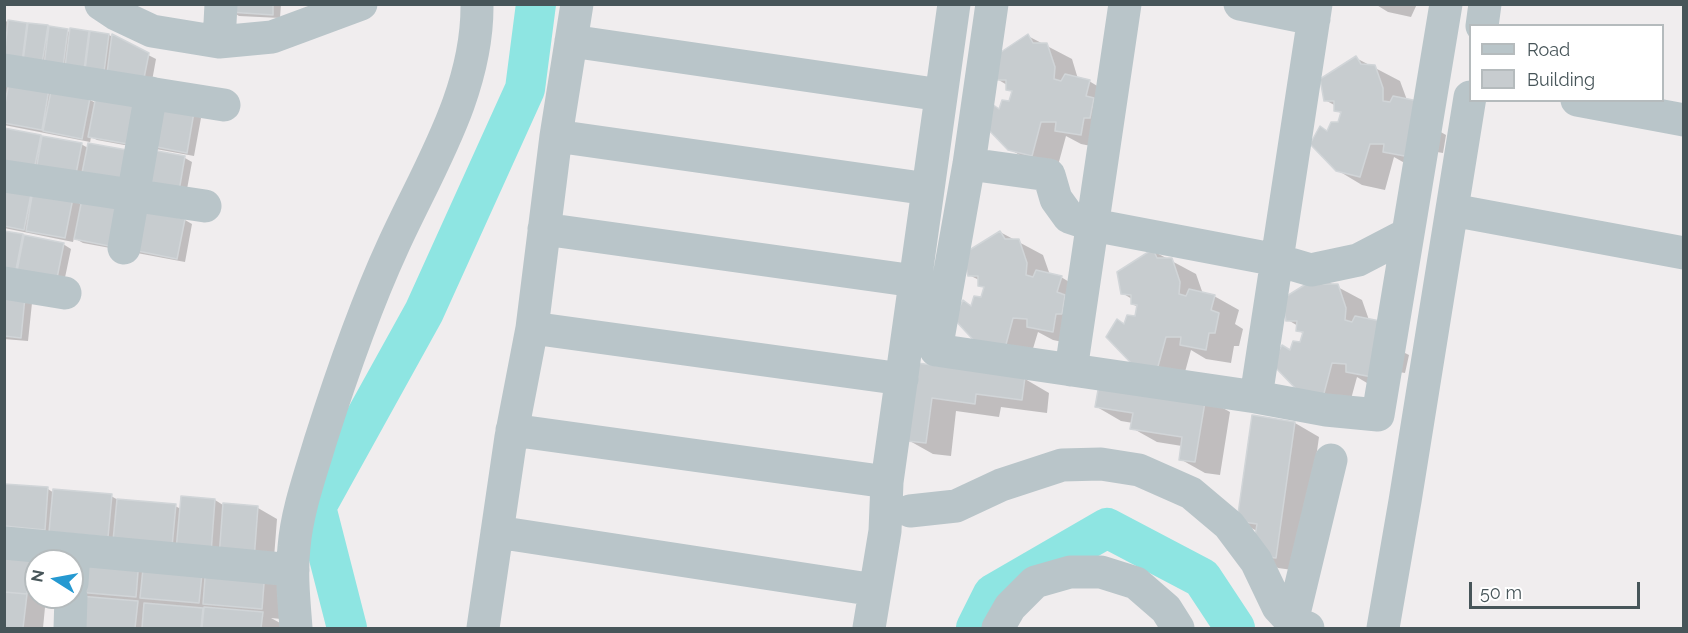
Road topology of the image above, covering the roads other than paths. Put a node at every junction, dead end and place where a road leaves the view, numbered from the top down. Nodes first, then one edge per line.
1 (101, 4) edge
2 (221, 4) edge
3 (477, 4) edge
4 (577, 4) edge
5 (954, 4) edge
6 (992, 4) edge
7 (1125, 4) edge
8 (1240, 4) edge
9 (1446, 4) edge
10 (1485, 4) edge
11 (350, 7) edge
12 (1315, 12) edge
13 (1482, 24) edge
14 (571, 41) junction
15 (219, 42) junction
16 (4, 70) edge
17 (151, 93) junction
18 (941, 95) junction
19 (1469, 102) edge
20 (1588, 102) edge
21 (225, 105) dead end
22 (1683, 120) edge
23 (556, 136) junction
24 (969, 164) junction
25 (4, 176) edge
26 (928, 189) junction
27 (133, 196) junction
28 (205, 206) dead end
29 (1452, 210) junction
30 (1093, 225) junction
31 (544, 230) junction
32 (1408, 234) junction
33 (124, 248) dead end
34 (1683, 253) edge
35 (1277, 260) junction
36 (915, 281) junction
37 (4, 283) edge
38 (65, 293) dead end
39 (532, 328) junction
40 (1071, 370) junction
41 (902, 379) junction
42 (1256, 397) junction
43 (512, 430) junction
44 (1331, 460) dead end
45 (887, 482) junction
46 (909, 512) dead end
47 (497, 532) junction
48 (4, 543) edge
49 (64, 549) edge
50 (84, 551) edge
51 (293, 570) junction
52 (875, 590) junction
53 (71, 609) edge
54 (1300, 625) edge
55 (70, 628) edge
56 (296, 628) edge
57 (483, 628) edge
58 (869, 628) edge
59 (998, 628) edge
60 (1178, 628) edge
61 (1383, 628) edge

1 - 15 street
2 - 15 street
3 - 51 street
4 - 14 street
5 - 18 street
6 - 24 street
7 - 30 street
8 - 12 street
9 - 32 street
10 - 13 street
11 - 15 street
12 - 35 street
14 - 18 street
14 - 23 street
16 - 17 street
17 - 21 street
17 - 27 street
18 - 26 street
19 - 29 street
20 - 22 street
23 - 26 street
23 - 31 street
24 - 30 street
24 - 40 street
25 - 27 street
26 - 36 street
27 - 28 street
27 - 33 street
29 - 34 street
29 - 61 street
30 - 35 street
30 - 40 street
31 - 36 street
31 - 39 street
32 - 35 street
32 - 42 street
35 - 42 street
36 - 41 street
37 - 38 street
39 - 41 street
39 - 43 street
40 - 42 street
41 - 45 street
43 - 45 street
43 - 47 street
44 - 54 street
45 - 52 street
46 - 54 street
47 - 52 street
47 - 57 street
48 - 49 street
50 - 51 street
51 - 56 street
52 - 58 street
53 - 55 street
59 - 60 street

